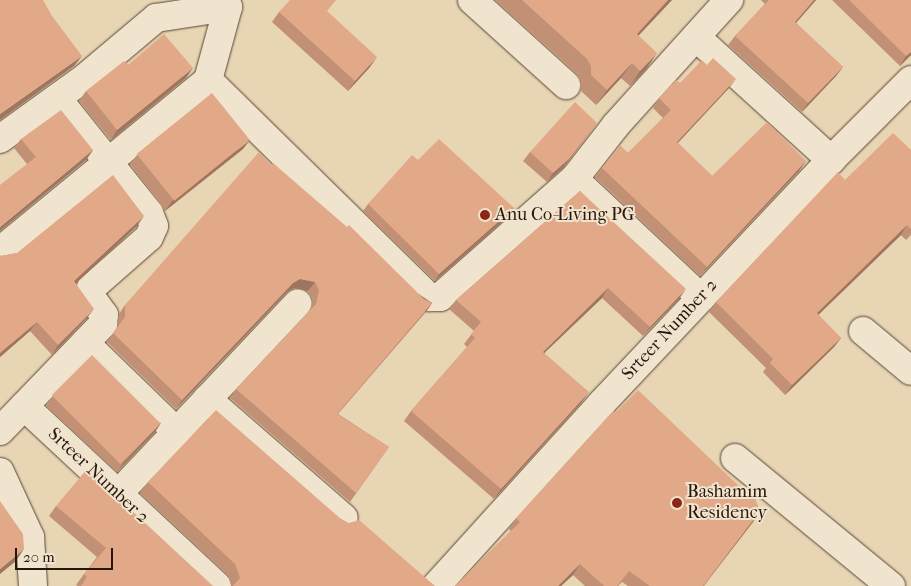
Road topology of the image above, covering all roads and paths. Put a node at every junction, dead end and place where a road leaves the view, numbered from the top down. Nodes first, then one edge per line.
1 (472, 0) edge
2 (729, 0) edge
3 (231, 3) edge
4 (696, 36) junction
5 (208, 80) junction
6 (911, 80) edge
7 (566, 85) dead end
8 (57, 98) junction
9 (0, 139) edge
10 (831, 160) junction
11 (107, 164) junction
12 (574, 179) junction
13 (0, 251) edge
14 (701, 298) junction
15 (298, 303) dead end
16 (863, 331) dead end
17 (85, 343) junction
18 (911, 370) edge
19 (207, 400) junction
20 (24, 406) junction
21 (0, 432) edge
22 (177, 432) junction
23 (735, 458) dead end
24 (0, 472) edge
25 (118, 494) junction
26 (344, 518) edge
27 (33, 586) edge
28 (217, 586) edge
29 (436, 586) edge
30 (891, 586) edge

1 - 7 street
2 - 4 street
3 - 5 street
3 - 8 street
4 - 10 street
4 - 12 street
5 - 11 street
5 - 12 street
6 - 10 street, Srteer Number 2
8 - 9 street
8 - 11 street
10 - 14 street, Srteer Number 2
11 - 13 street
11 - 17 street
12 - 14 street
14 - 29 street, Srteer Number 2
15 - 19 street
16 - 18 street
17 - 20 street
17 - 22 street
19 - 22 street
19 - 26 street
20 - 21 street
20 - 25 street, Srteer Number 2
22 - 25 street
23 - 30 street
24 - 27 street
25 - 28 street, Srteer Number 2

